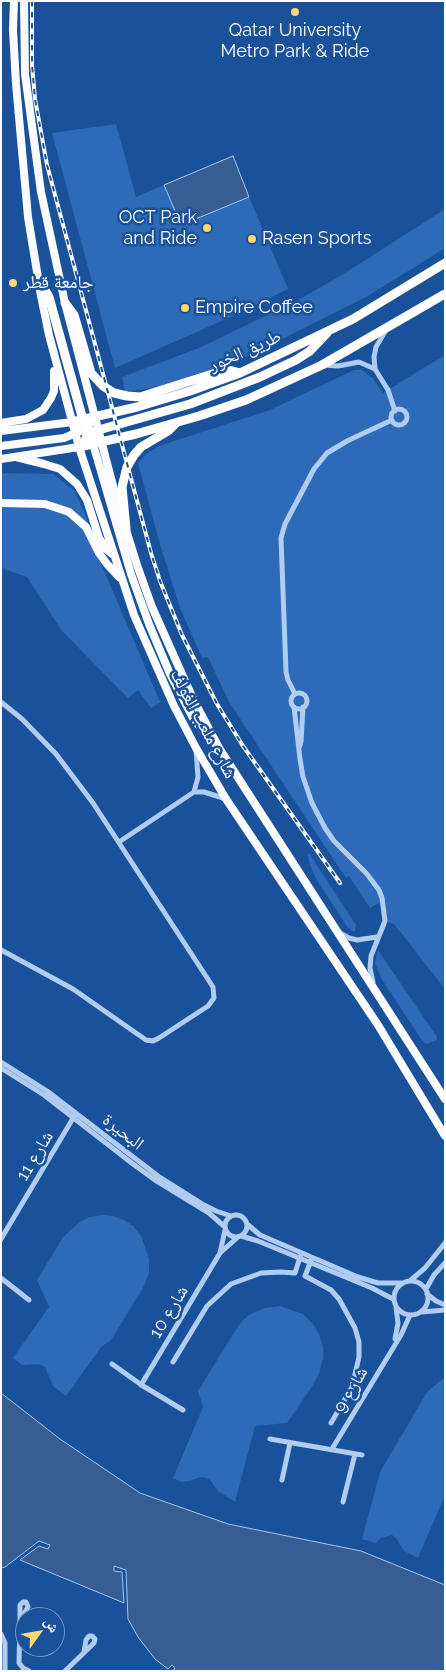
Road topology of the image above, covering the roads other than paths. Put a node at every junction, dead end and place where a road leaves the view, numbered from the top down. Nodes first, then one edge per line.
1 (14, 1) edge
2 (24, 1) edge
3 (445, 263) edge
4 (38, 278) junction
5 (445, 294) edge
6 (65, 303) junction
7 (387, 329) junction
8 (328, 330) junction
9 (49, 335) junction
10 (323, 365) junction
11 (374, 369) junction
12 (240, 373) junction
13 (395, 411) junction
14 (96, 417) junction
15 (392, 420) junction
16 (72, 422) junction
17 (176, 422) junction
18 (1, 423) edge
19 (87, 430) junction
20 (1, 431) edge
21 (102, 442) junction
22 (93, 444) junction
23 (1, 446) edge
24 (79, 447) junction
25 (16, 457) junction
26 (1, 459) edge
27 (1, 503) edge
28 (126, 529) junction
29 (113, 555) junction
30 (122, 579) junction
31 (295, 694) junction
32 (1, 702) edge
33 (294, 707) junction
34 (303, 707) junction
35 (196, 748) junction
36 (220, 748) junction
37 (299, 748) junction
38 (194, 792) junction
39 (226, 799) junction
40 (119, 842) junction
41 (337, 931) junction
42 (377, 937) junction
43 (1, 950) edge
44 (376, 992) junction
45 (1, 1062) edge
46 (1, 1068) edge
47 (30, 1083) junction
48 (445, 1099) edge
49 (75, 1115) junction
50 (445, 1136) edge
51 (232, 1216) junction
52 (247, 1224) junction
53 (225, 1228) junction
54 (239, 1237) junction
55 (1, 1239) edge
56 (445, 1243) edge
57 (220, 1253) junction
58 (300, 1256) junction
59 (311, 1261) junction
60 (445, 1263) edge
61 (425, 1268) junction
62 (294, 1273) junction
63 (434, 1275) junction
64 (305, 1276) junction
65 (1, 1278) edge
66 (411, 1280) junction
67 (401, 1284) junction
68 (427, 1292) junction
69 (393, 1299) junction
70 (28, 1300) dead end
71 (445, 1304) edge
72 (396, 1308) junction
73 (445, 1310) edge
74 (421, 1312) junction
75 (410, 1315) junction
76 (394, 1344) junction
77 (173, 1362) dead end
78 (112, 1364) dead end
79 (142, 1385) junction
80 (183, 1410) dead end
81 (331, 1423) dead end
82 (270, 1439) dead end
83 (290, 1442) junction
84 (332, 1450) junction
85 (355, 1454) junction
86 (362, 1455) dead end
87 (282, 1480) dead end
88 (343, 1502) dead end
89 (1, 1634) edge
90 (84, 1652) dead end
91 (19, 1657) edge
92 (5, 1671) edge
93 (29, 1671) edge
94 (65, 1671) edge

1 - 4 main road
2 - 6 main road
3 - 8 highway, طريق الخور
4 - 9 main road
4 - 19 highway
5 - 7 highway
6 - 12 highway
6 - 14 main road
7 - 10 highway
7 - 11 street
8 - 12 highway, طريق الخور
8 - 19 highway
9 - 16 main road
9 - 18 main road
10 - 11 street
10 - 17 highway
11 - 13 street
12 - 14 highway, طريق الخور
13 - 15 street
13 - 15 street
14 - 19 highway, طريق الخور
14 - 19 main road
15 - 31 street
16 - 19 highway, طريق الخور
16 - 20 main road
17 - 21 highway
17 - 28 highway
19 - 21 highway
19 - 22 main road
19 - 23 main road
19 - 24 highway
21 - 22 highway
21 - 28 main road, شارع ملعب الغولف
22 - 24 highway
22 - 36 main road
24 - 25 main road
24 - 29 main road, شارع ملعب الغولف
25 - 26 main road
25 - 29 main road
27 - 30 main road
28 - 36 main road, شارع ملعب الغولف
29 - 30 main road, شارع ملعب الغولف
30 - 35 main road, شارع ملعب الغولف
31 - 33 street
31 - 34 street
32 - 40 street
33 - 34 street
33 - 37 street
34 - 37 street
35 - 38 street
35 - 39 main road, شارع ملعب الغولف
36 - 41 main road, شارع ملعب الغولف
37 - 42 street
38 - 39 street
38 - 40 street
39 - 50 main road, شارع ملعب الغولف
40 - 43 street
41 - 42 street
41 - 44 main road, شارع ملعب الغولف
42 - 44 street
44 - 48 main road, شارع ملعب الغولف
45 - 47 street, البحيرة
46 - 47 street, البحيرة
47 - 49 street, البحيرة
49 - 51 street, البحيرة
49 - 53 street, البحيرة
49 - 55 street, شارع 11
51 - 52 street
51 - 53 street
52 - 54 street
52 - 58 street
53 - 54 street
53 - 57 street, شارع 10
54 - 57 street, شارع 10
54 - 58 street
56 - 61 street
57 - 79 street, شارع 10
58 - 59 street
58 - 62 street
59 - 64 street
59 - 67 street
59 - 69 street
60 - 63 street
61 - 63 street
61 - 66 street
62 - 64 street
62 - 77 street
63 - 68 street
64 - 81 street
65 - 70 street
66 - 67 street
66 - 68 street
67 - 69 street
68 - 71 street
68 - 74 street
69 - 72 street
72 - 75 street
72 - 76 street, شارع 9
73 - 74 street
74 - 75 street
75 - 76 street, شارع 9
76 - 84 street, شارع 9
78 - 79 street
79 - 80 street
82 - 83 street
83 - 84 street
83 - 87 street
84 - 85 street
85 - 86 street
85 - 88 street
89 - 92 street
90 - 94 street
91 - 93 street

